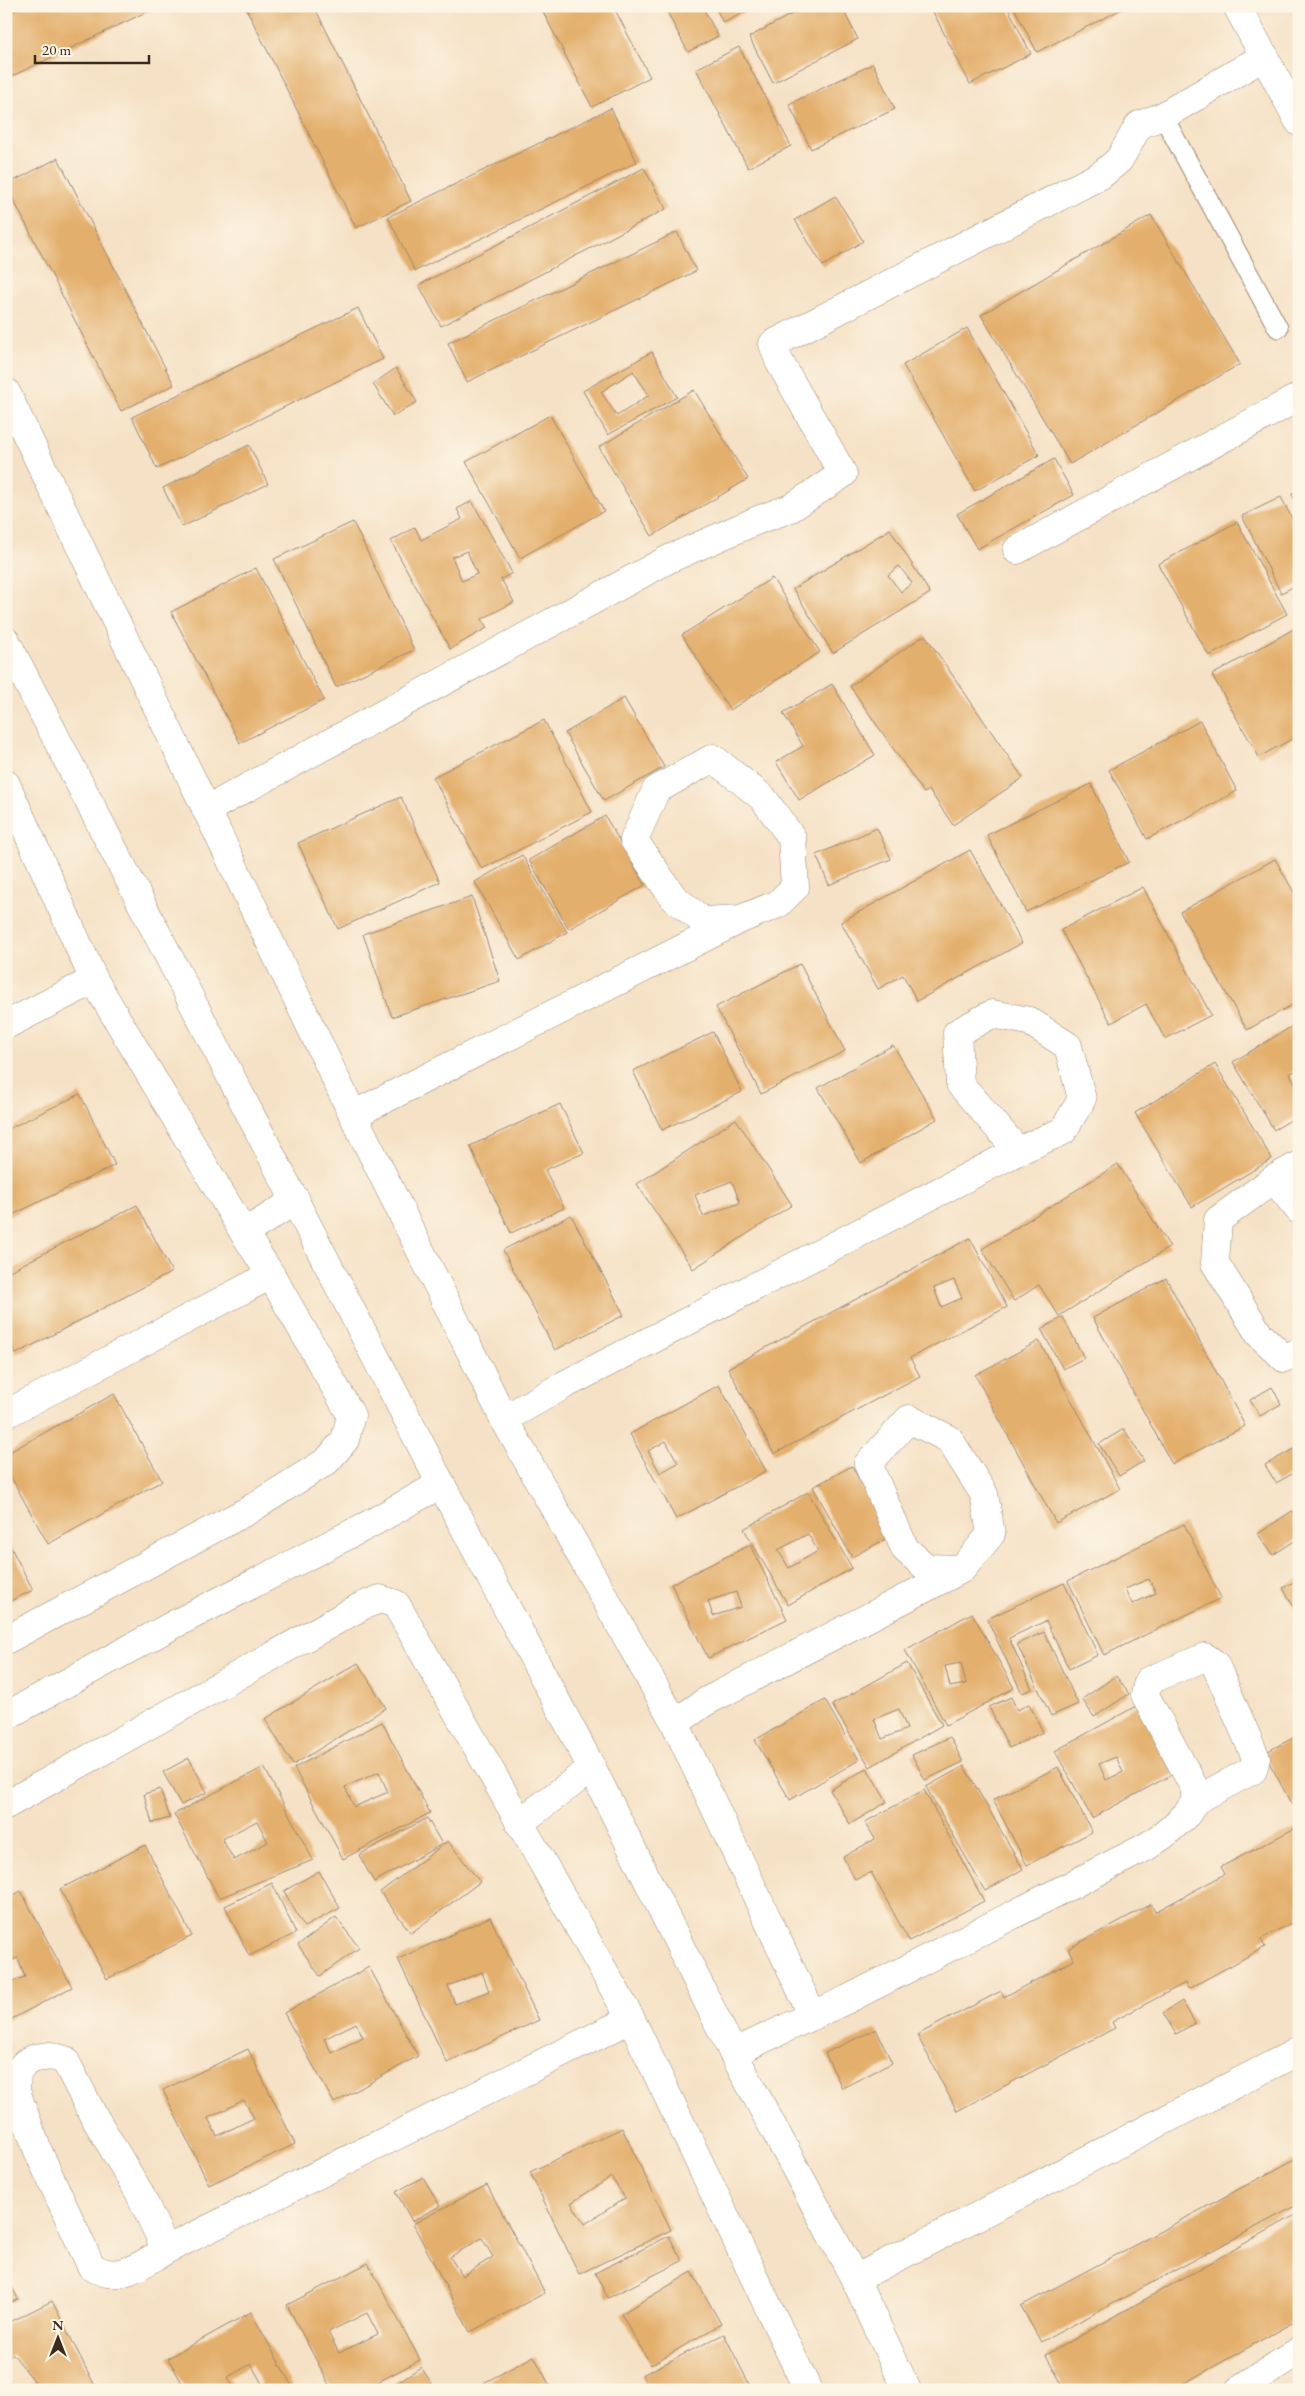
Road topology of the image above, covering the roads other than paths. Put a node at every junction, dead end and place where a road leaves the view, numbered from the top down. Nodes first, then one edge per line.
1 (1237, 6) edge
2 (1265, 56) junction
3 (1163, 116) junction
4 (1299, 122) edge
5 (1278, 328) dead end
6 (6, 392) edge
7 (1299, 397) edge
8 (1017, 550) dead end
9 (6, 641) edge
10 (6, 784) edge
11 (206, 810) junction
12 (741, 919) junction
13 (94, 980) junction
14 (6, 1025) edge
15 (353, 1115) junction
16 (1018, 1151) junction
17 (1299, 1165) edge
18 (1274, 1179) junction
19 (296, 1200) junction
20 (1299, 1210) edge
21 (244, 1233) junction
22 (271, 1275) junction
23 (1299, 1352) edge
24 (6, 1414) edge
25 (504, 1419) junction
26 (441, 1484) junction
27 (962, 1570) junction
28 (6, 1640) edge
29 (6, 1716) edge
30 (675, 1723) junction
31 (592, 1768) junction
32 (1196, 1800) junction
33 (6, 1805) edge
34 (518, 1823) junction
35 (813, 2016) junction
36 (631, 2019) junction
37 (1299, 2050) edge
38 (733, 2053) junction
39 (166, 2250) junction
40 (855, 2279) junction
41 (1299, 2351) edge
42 (808, 2390) edge
43 (907, 2390) edge
44 (1240, 2390) edge

1 - 2 street
2 - 3 street
2 - 4 street
3 - 5 lane
3 - 11 street
6 - 11 street
7 - 8 street
9 - 19 street
10 - 13 street
11 - 15 street
12 - 12 street
12 - 15 street
13 - 14 street
13 - 21 street
15 - 25 street
16 - 16 street
16 - 25 street
17 - 18 street
18 - 20 street
18 - 23 street
19 - 21 street
19 - 26 street
21 - 22 street
22 - 24 street
22 - 28 street
25 - 30 street
26 - 29 street
26 - 31 street
27 - 27 street
27 - 30 street
30 - 35 street
31 - 34 street
31 - 38 street
32 - 32 street
32 - 35 street
33 - 34 street
34 - 36 street
35 - 38 street
36 - 39 street
36 - 42 street
37 - 40 street
38 - 40 street
39 - 39 street
40 - 43 street
41 - 44 street

